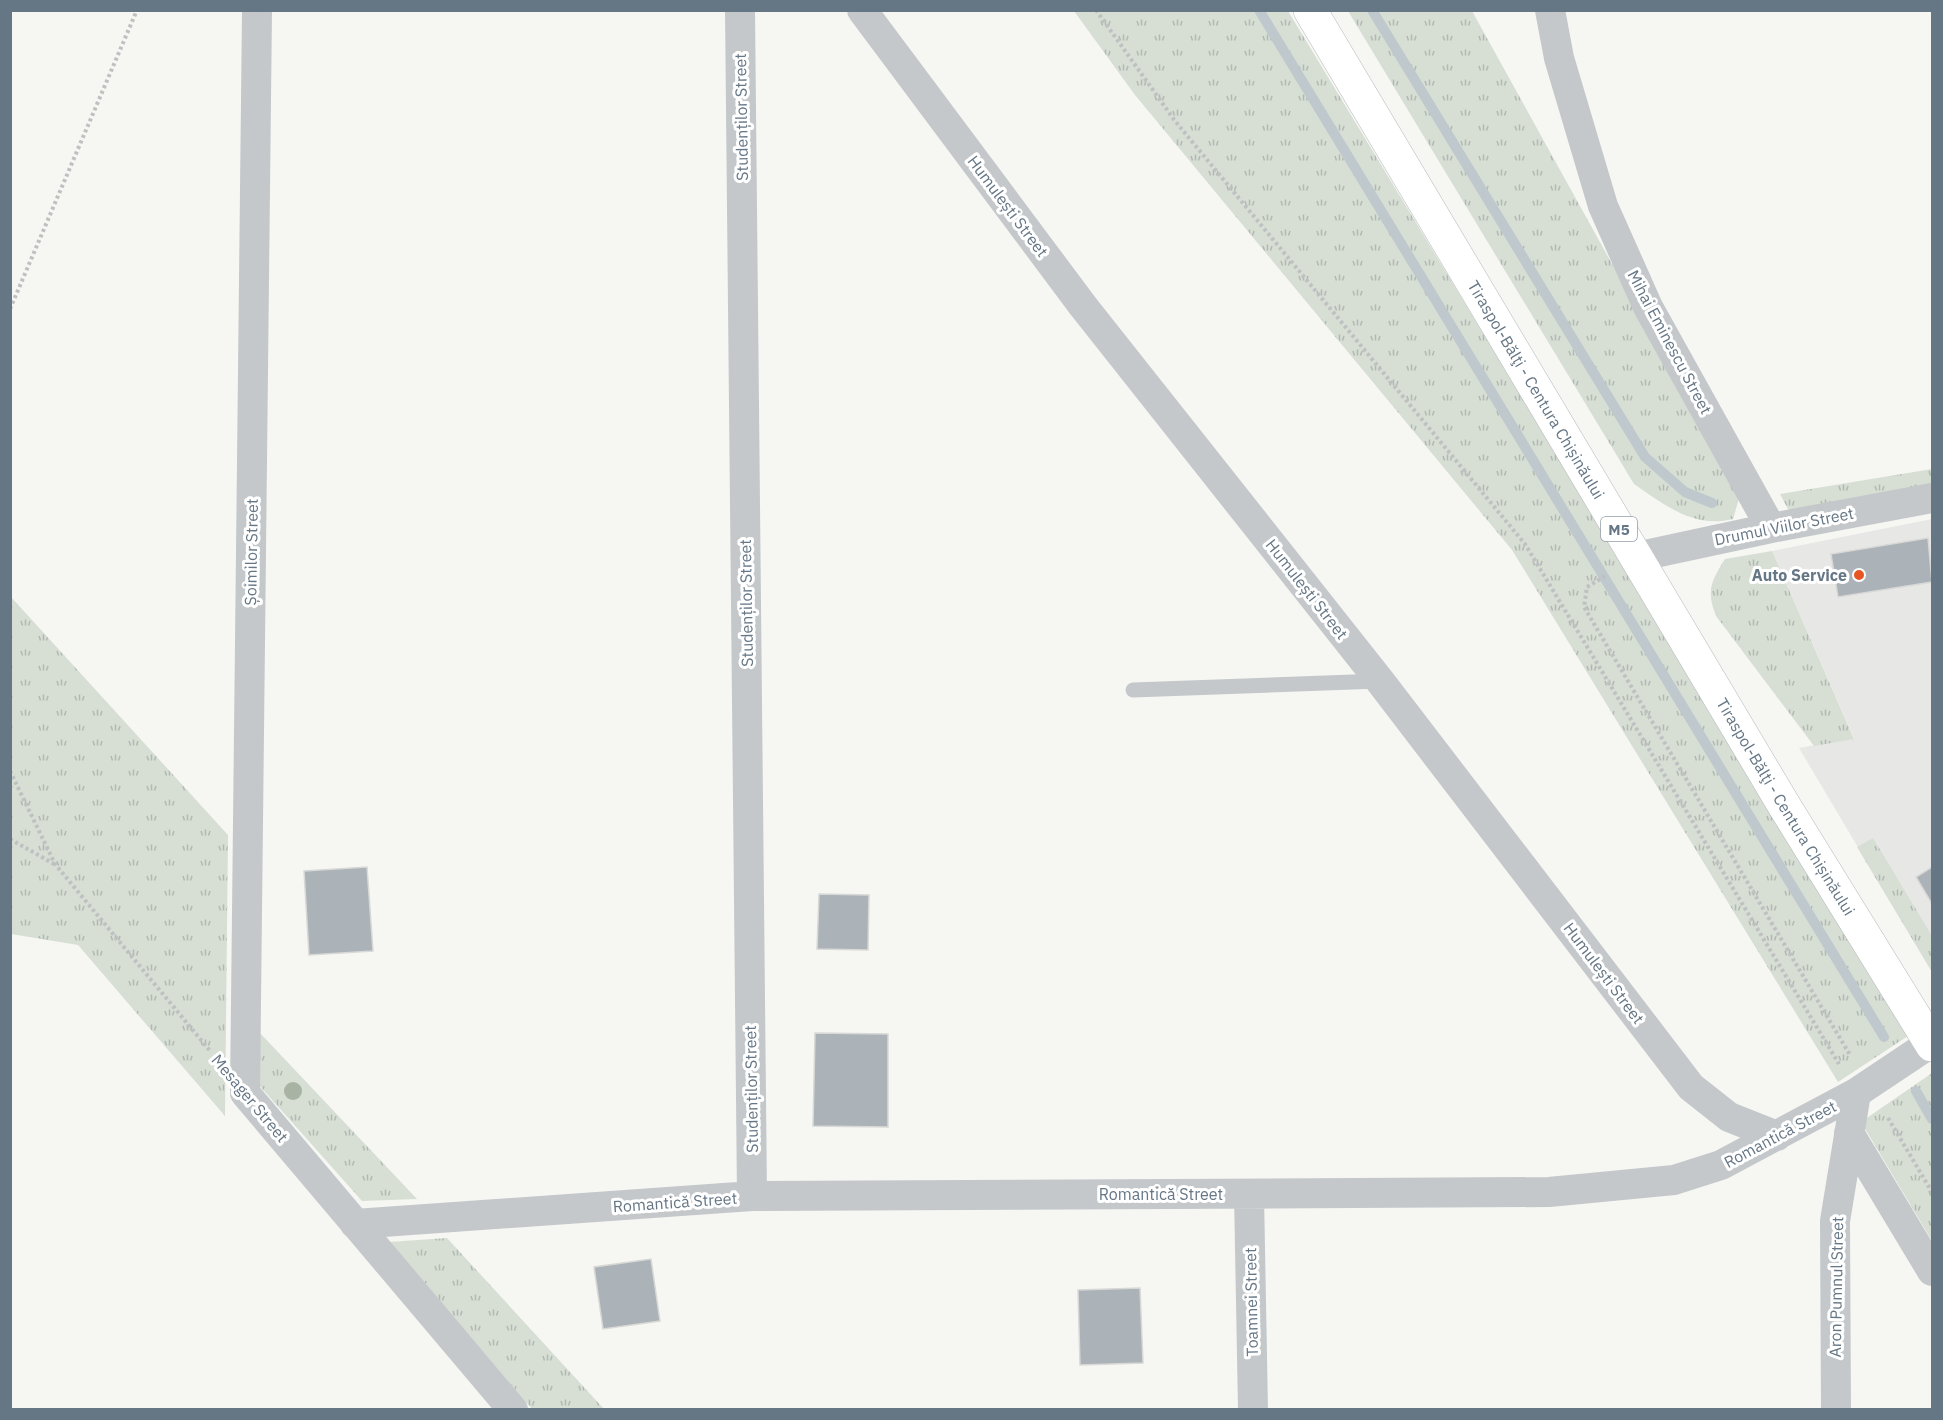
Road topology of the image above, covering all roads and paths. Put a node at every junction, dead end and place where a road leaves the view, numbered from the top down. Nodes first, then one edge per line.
1 (137, 10) edge
2 (257, 10) edge
3 (740, 10) edge
4 (862, 10) edge
5 (1096, 10) edge
6 (1310, 10) edge
7 (1550, 10) edge
8 (10, 309) edge
9 (1932, 498) edge
10 (1771, 528) junction
11 (1636, 557) junction
12 (1590, 585) dead end
13 (1380, 681) junction
14 (1133, 690) dead end
15 (10, 771) edge
16 (10, 839) edge
17 (55, 864) junction
18 (1932, 1044) edge
19 (1862, 1089) junction
20 (245, 1093) junction
21 (1849, 1133) junction
22 (1777, 1136) junction
23 (1932, 1192) edge
24 (1249, 1194) junction
25 (753, 1196) junction
26 (355, 1224) junction
27 (1932, 1271) edge
28 (513, 1410) edge
29 (1253, 1410) edge
30 (1836, 1410) edge

1 - 8 path
2 - 20 street, Șoimilor Street
3 - 25 street, Studenților Street
4 - 13 street, Humulești Street
5 - 19 path
6 - 11 highway, Tiraspol-Bălţi - Centura Chișinăului / M5
7 - 10 street, Mihai Eminescu Street
9 - 10 street, Drumul Viilor Street
10 - 11 street, Drumul Viilor Street
11 - 18 highway, Tiraspol-Bălţi - Centura Chișinăului / M5
12 - 19 path
13 - 14 lane
13 - 22 street, Humulești Street
15 - 17 path, Mesager Street
16 - 17 path
17 - 20 path, Mesager Street
18 - 19 street, Romantică Street
19 - 21 street, Aron Pumnul Street
19 - 22 street, Romantică Street
19 - 23 path
20 - 26 street, Mesager Street
21 - 27 street
21 - 30 street, Aron Pumnul Street
22 - 24 street, Romantică Street
24 - 25 street, Romantică Street
24 - 29 street, Toamnei Street
25 - 26 street, Romantică Street
26 - 28 street, Mesager Street

